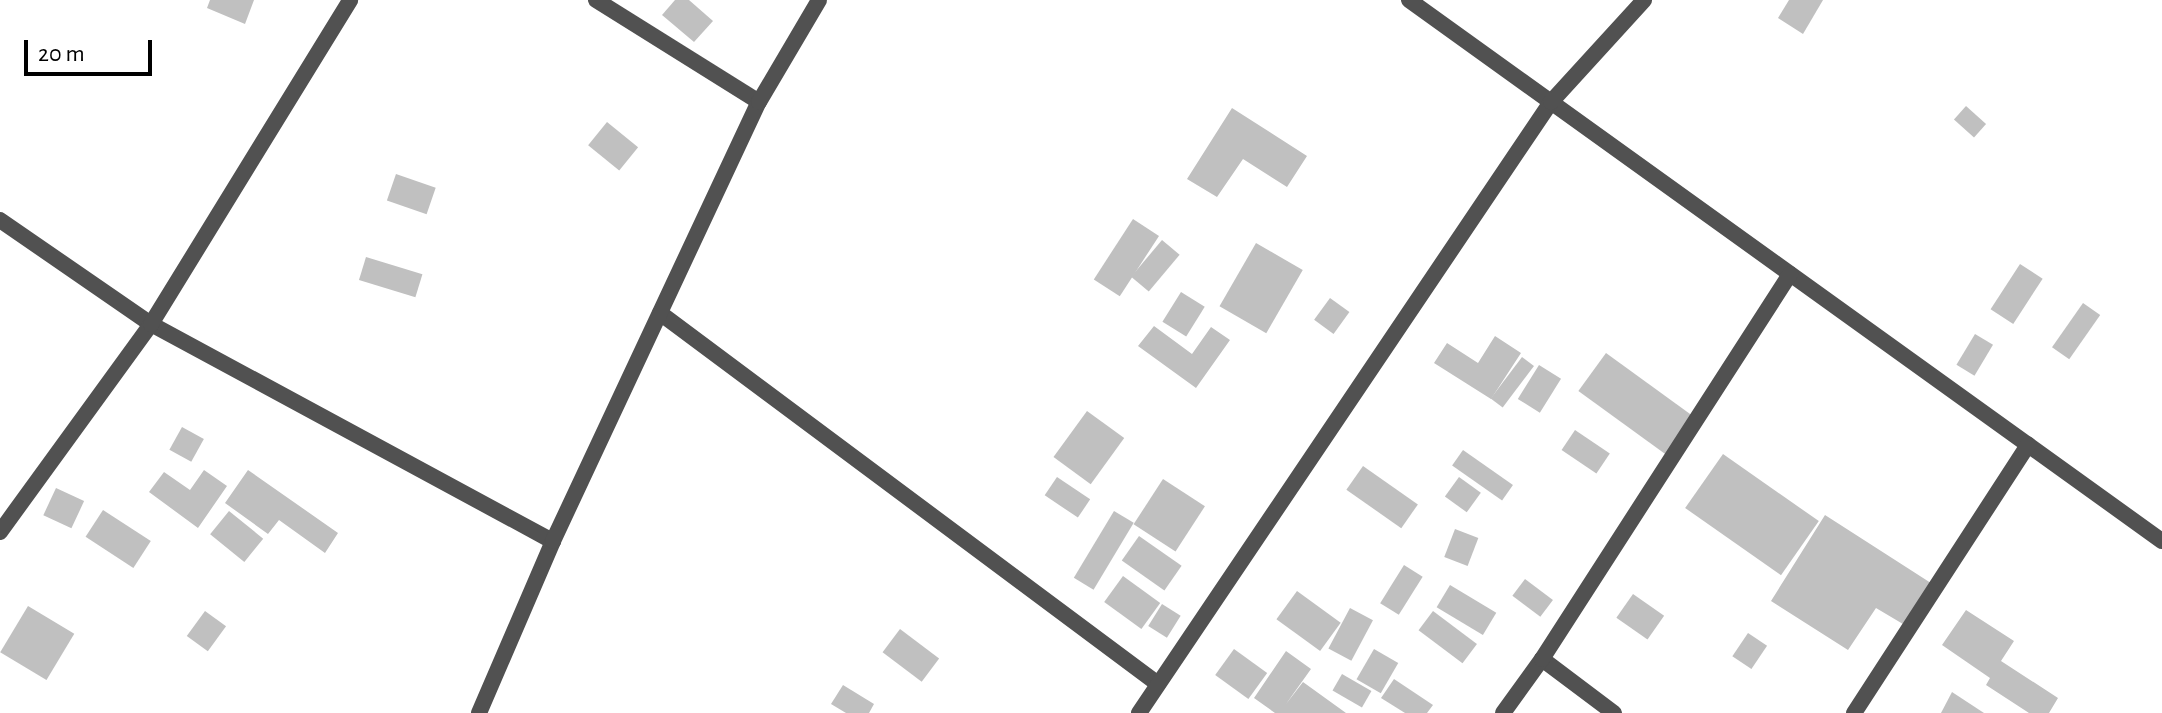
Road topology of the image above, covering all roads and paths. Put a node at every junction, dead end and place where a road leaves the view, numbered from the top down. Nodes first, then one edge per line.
1 (350, 0) edge
2 (596, 0) edge
3 (819, 0) edge
4 (1409, 0) edge
5 (1644, 0) edge
6 (759, 102) junction
7 (1551, 102) junction
8 (0, 220) edge
9 (1790, 274) junction
10 (660, 313) junction
11 (151, 324) junction
12 (2028, 445) junction
13 (0, 532) edge
14 (553, 541) junction
15 (2162, 541) edge
16 (1542, 659) junction
17 (1158, 684) junction
18 (479, 713) edge
19 (1139, 713) edge
20 (1503, 713) edge
21 (1614, 713) edge
22 (1854, 713) edge

1 - 11 street
2 - 6 street
3 - 6 street
4 - 7 street
5 - 7 street
6 - 10 street
7 - 9 street
7 - 17 street
8 - 11 street
9 - 12 street
9 - 16 street
10 - 14 street
10 - 17 street
11 - 13 street
11 - 14 street
12 - 15 street
12 - 22 street
14 - 18 street
16 - 20 street
16 - 21 street
17 - 19 street

